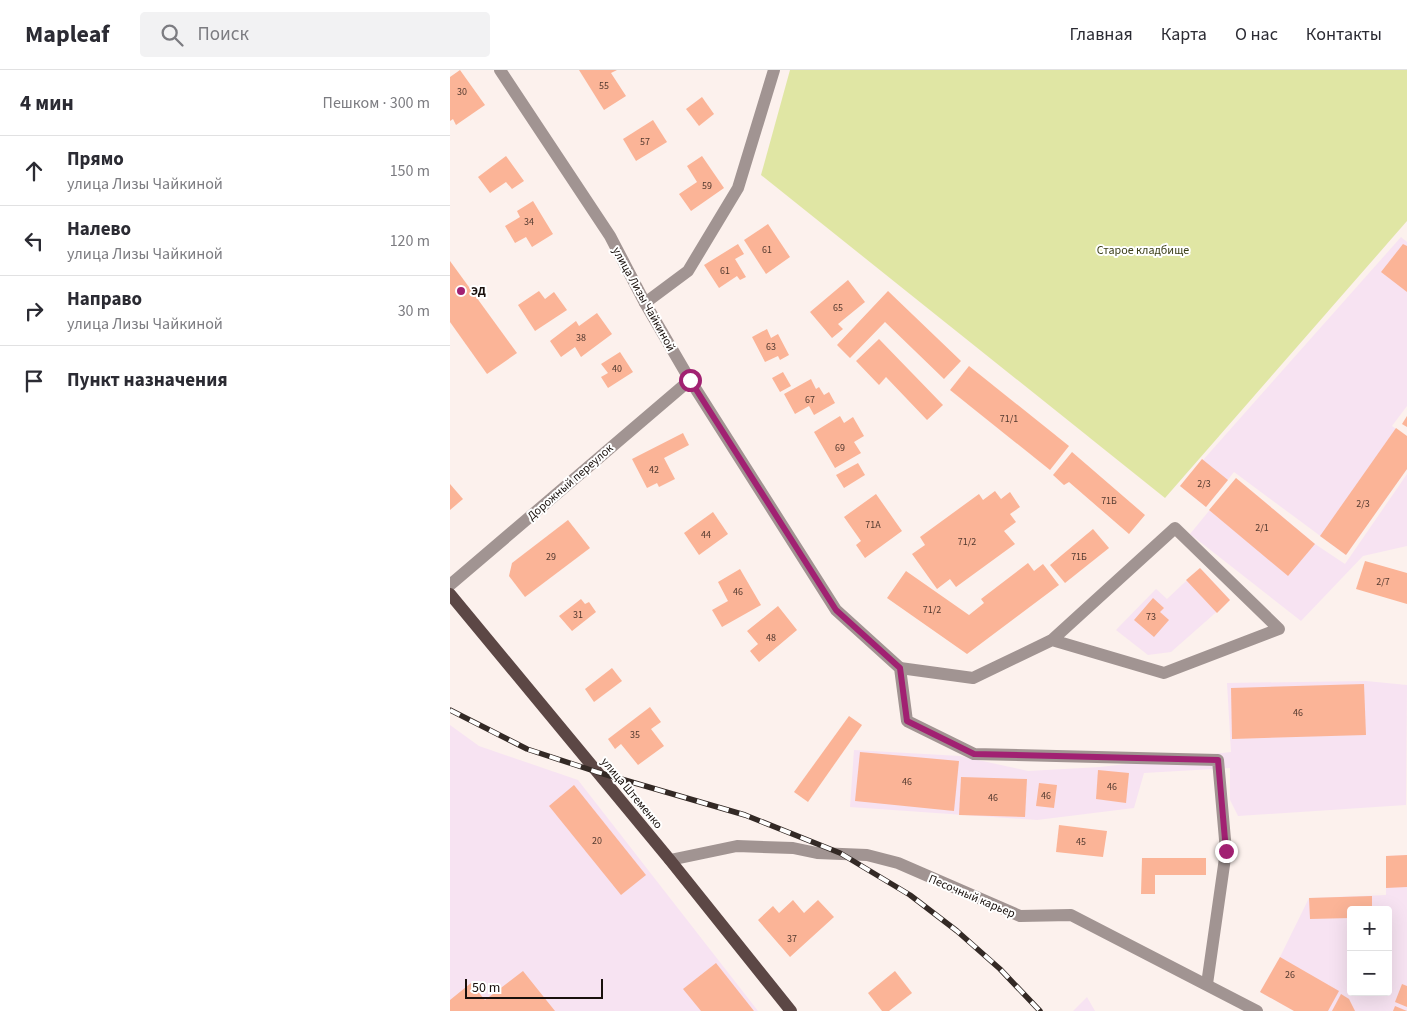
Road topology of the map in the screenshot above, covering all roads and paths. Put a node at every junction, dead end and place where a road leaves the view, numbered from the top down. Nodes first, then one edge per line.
1 (500, 70) edge
2 (774, 70) edge
3 (645, 304) junction
4 (690, 380) junction
5 (450, 585) edge
6 (450, 594) edge
7 (1052, 640) junction
8 (900, 668) junction
9 (670, 860) junction
10 (1207, 984) junction
11 (791, 1011) edge
12 (1257, 1011) edge

1 - 3 street, улица Лизы Чайкиной
2 - 3 street
3 - 4 street, улица Лизы Чайкиной
4 - 5 street, Дорожный переулок
4 - 8 street, улица Лизы Чайкиной
6 - 9 main road, улица Штеменко
7 - 7 street
7 - 8 street
8 - 10 street
9 - 10 street, Песочный карьер
9 - 11 main road, улица Штеменко
10 - 12 street, Песочный карьер

